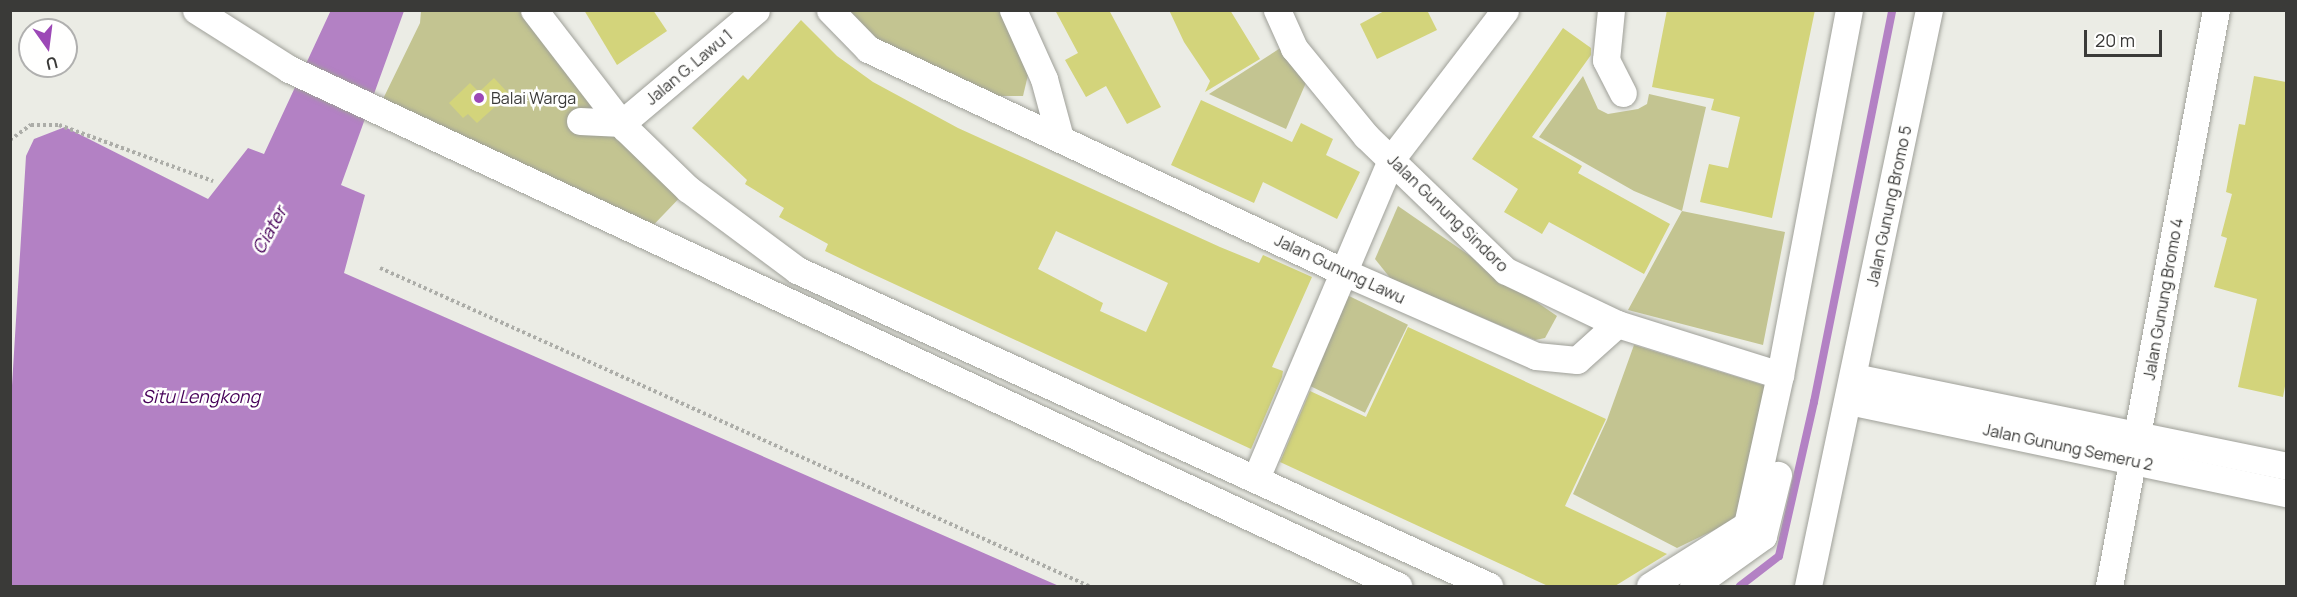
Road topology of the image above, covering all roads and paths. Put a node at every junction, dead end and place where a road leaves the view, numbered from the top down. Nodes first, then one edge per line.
1 (196, 10) edge
2 (534, 10) edge
3 (756, 10) edge
4 (830, 10) edge
5 (1013, 10) edge
6 (1277, 10) edge
7 (1505, 10) edge
8 (1611, 10) edge
9 (1850, 10) edge
10 (1866, 10) edge
11 (1929, 10) edge
12 (2216, 10) edge
13 (1623, 93) dead end
14 (580, 120) dead end
15 (622, 123) junction
16 (1060, 138) junction
17 (10, 140) edge
18 (1392, 158) junction
19 (213, 181) dead end
20 (380, 268) dead end
21 (1346, 273) junction
22 (1617, 324) junction
23 (1780, 375) junction
24 (1851, 389) junction
25 (2136, 448) junction
26 (2286, 466) edge
27 (1256, 478) junction
28 (2286, 493) edge
29 (1089, 586) edge
30 (1398, 586) edge
31 (1489, 586) edge
32 (1650, 586) edge
33 (1693, 586) edge
34 (1808, 586) edge
35 (2109, 586) edge

1 - 30 street
2 - 15 street
3 - 15 street, Jalan G. Lawu 1
4 - 16 street, Jalan Gunung Lawu
5 - 16 street
6 - 18 street, Jalan Gunung Sindoro
7 - 18 street
8 - 13 street
9 - 23 street
10 - 33 street
11 - 24 street, Jalan Gunung Bromo 5
12 - 25 street, Jalan Gunung Bromo 4
14 - 15 street
15 - 27 street
16 - 21 street, Jalan Gunung Lawu
17 - 19 path
18 - 21 street
18 - 22 street, Jalan Gunung Sindoro
20 - 29 path
21 - 22 street, Jalan Gunung Lawu
21 - 27 street
22 - 23 street, Jalan Gunung Sindoro
23 - 32 street
24 - 25 street, Jalan Gunung Semeru 2
24 - 34 street, Jalan Gunung Bromo 5
25 - 26 street, Jalan Gunung Semeru 2
25 - 28 street, Jalan Gunung Semeru 2
25 - 35 street, Jalan Gunung Bromo 4
27 - 31 street

